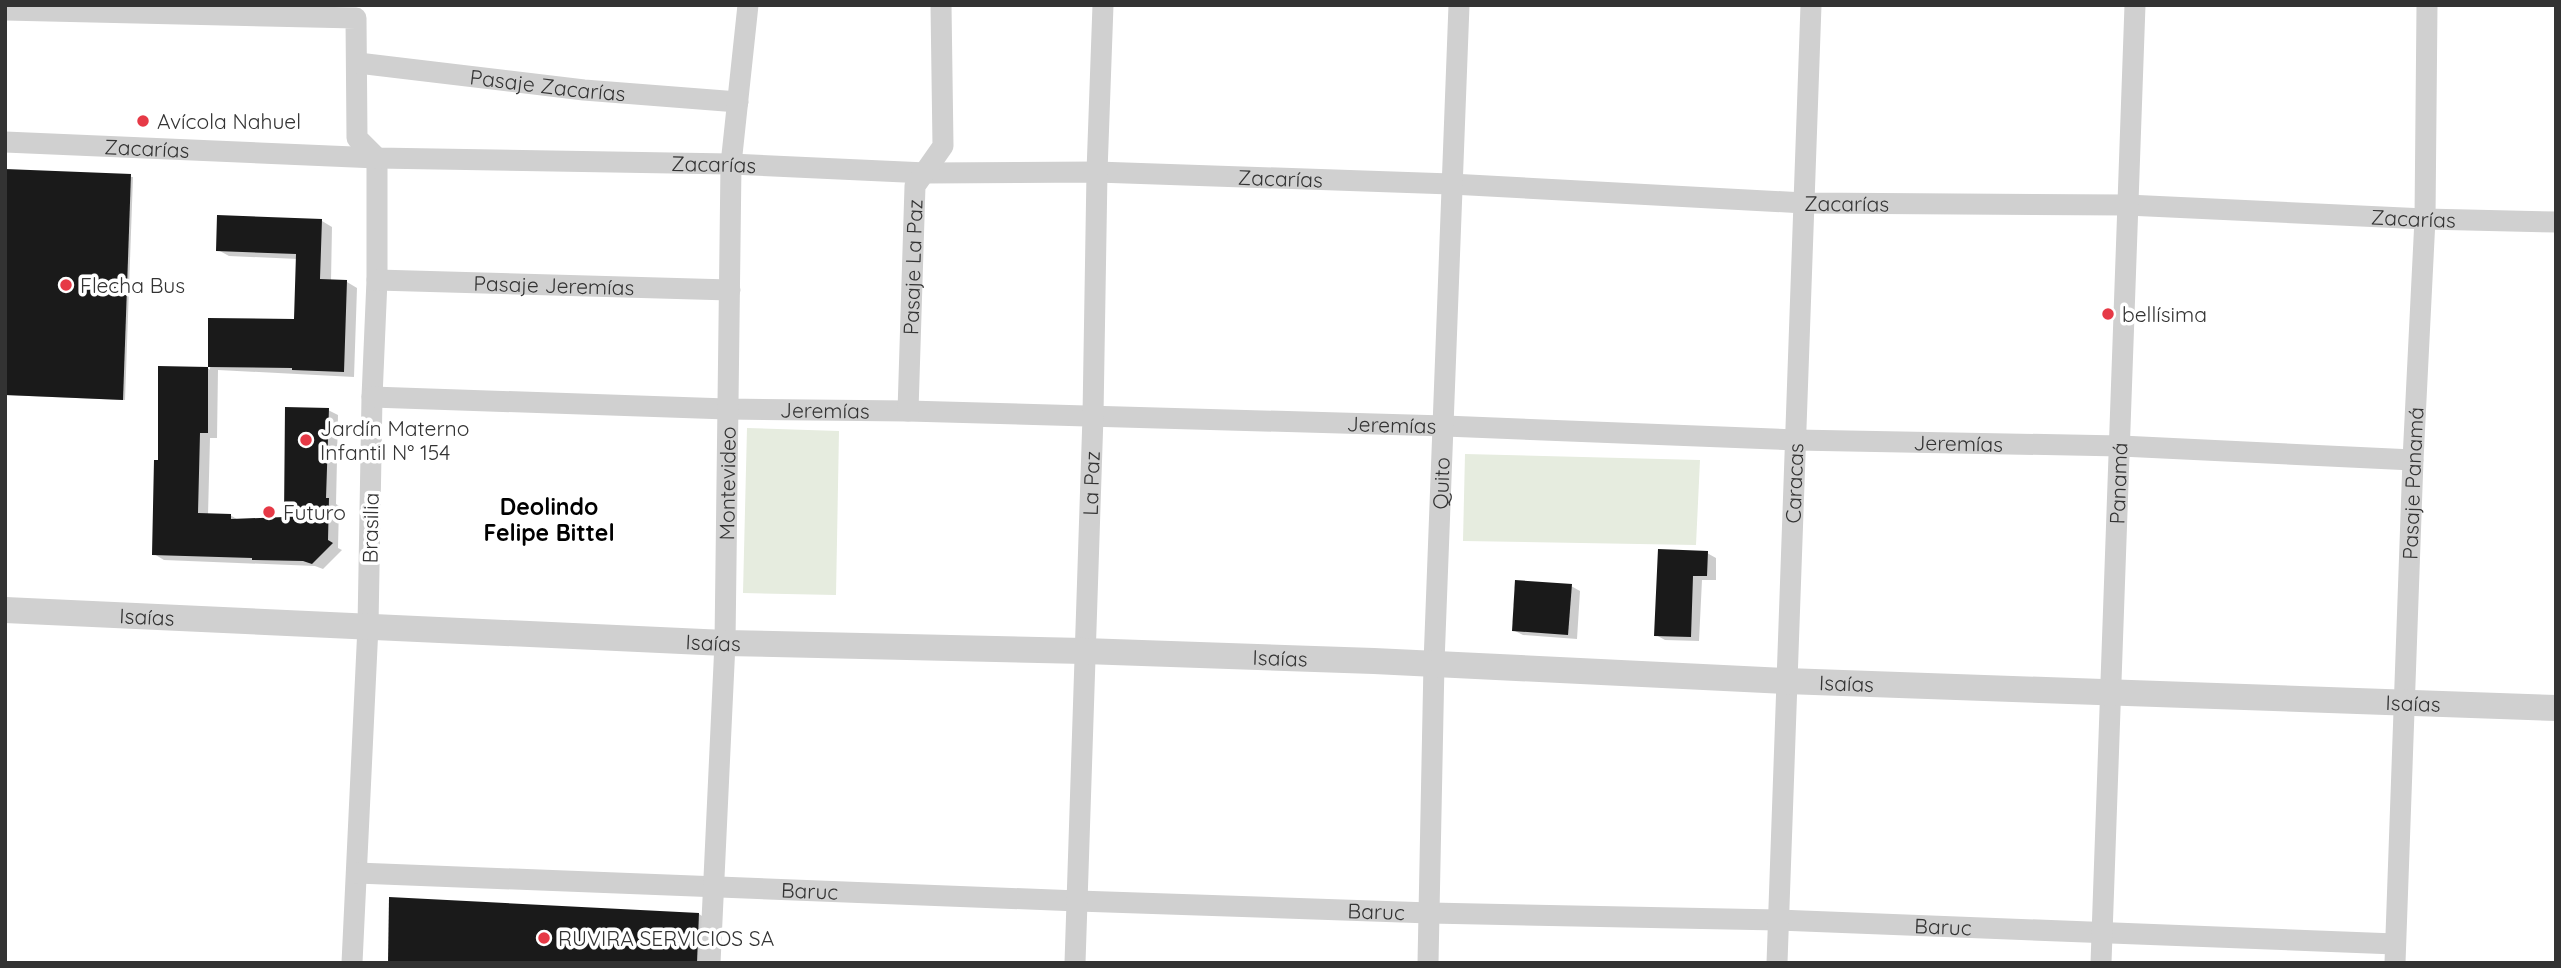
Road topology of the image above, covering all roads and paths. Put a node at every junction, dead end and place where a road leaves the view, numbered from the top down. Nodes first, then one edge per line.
1 (748, 5) edge
2 (941, 5) edge
3 (1103, 5) edge
4 (1459, 5) edge
5 (1811, 5) edge
6 (2135, 5) edge
7 (2427, 5) edge
8 (5, 10) edge
9 (358, 62) junction
10 (738, 102) junction
11 (5, 142) edge
12 (377, 158) junction
13 (731, 164) junction
14 (926, 173) junction
15 (1097, 173) junction
16 (1451, 184) junction
17 (1804, 204) junction
18 (2127, 205) junction
19 (2425, 219) junction
20 (2556, 222) edge
21 (377, 280) junction
22 (730, 290) junction
23 (372, 397) junction
24 (727, 409) junction
25 (908, 411) junction
26 (1093, 416) junction
27 (1445, 425) junction
28 (1796, 440) junction
29 (2121, 446) junction
30 (2413, 460) junction
31 (5, 611) edge
32 (368, 626) junction
33 (725, 643) junction
34 (1084, 651) junction
35 (1434, 663) junction
36 (1786, 681) junction
37 (2111, 691) junction
38 (2405, 703) junction
39 (2556, 708) edge
40 (357, 873) junction
41 (714, 886) junction
42 (1078, 901) junction
43 (1430, 913) junction
44 (1778, 920) junction
45 (2101, 933) junction
46 (2395, 953) edge
47 (352, 963) edge
48 (710, 963) edge
49 (1075, 963) edge
50 (1428, 963) edge
51 (1777, 963) edge
52 (2101, 963) edge

1 - 10 street, Montevideo
2 - 14 street, Pasaje La Paz
3 - 15 street, La Paz
4 - 16 street, Quito
5 - 17 street, Caracas
6 - 18 street, Panamá
7 - 19 street, Pasaje Panamá
8 - 9 street
9 - 10 street, Pasaje Zacarías
9 - 12 street
10 - 13 street, Montevideo
11 - 12 street, Zacarías
12 - 13 street, Zacarías
12 - 21 street, Brasilia
13 - 14 street, Zacarías
13 - 22 street, Montevideo
14 - 15 street, Zacarías
14 - 25 street, Pasaje La Paz
15 - 16 street, Zacarías
15 - 26 street, La Paz
16 - 17 street, Zacarías
16 - 27 street, Quito
17 - 18 street, Zacarías
17 - 28 street, Caracas
18 - 19 street, Zacarías
18 - 29 street, Panamá
19 - 20 street, Zacarías
19 - 30 street, Pasaje Panamá
21 - 22 street, Pasaje Jeremías
21 - 23 street, Brasilia
22 - 24 street, Montevideo
23 - 24 street, Jeremías
23 - 32 street, Brasilia
24 - 25 street, Jeremías
24 - 33 street, Montevideo
25 - 26 street, Jeremías
26 - 27 street, Jeremías
26 - 34 street, La Paz
27 - 28 street, Jeremías
27 - 35 street, Quito
28 - 29 street, Jeremías
28 - 36 street, Caracas
29 - 30 street, Jeremías
29 - 37 street, Panamá
30 - 38 street, Pasaje Panamá
31 - 32 street, Isaías
32 - 33 street, Isaías
32 - 40 street, Brasilia
33 - 34 street, Isaías
33 - 41 street, Montevideo
34 - 35 street, Isaías
34 - 42 street, La Paz
35 - 36 street, Isaías
35 - 43 street, Quito
36 - 37 street, Isaías
36 - 44 street, Caracas
37 - 38 street, Isaías
37 - 45 street, Panamá
38 - 39 street, Isaías
38 - 46 street, Pasaje Panamá
40 - 41 street, Baruc
40 - 47 street, Brasilia
41 - 42 street, Baruc
41 - 48 street, Montevideo
42 - 43 street, Baruc
42 - 49 street, La Paz
43 - 44 street, Baruc
43 - 50 street, Quito
44 - 45 street, Baruc
44 - 51 street, Caracas
45 - 46 street, Baruc
45 - 52 street, Panamá

